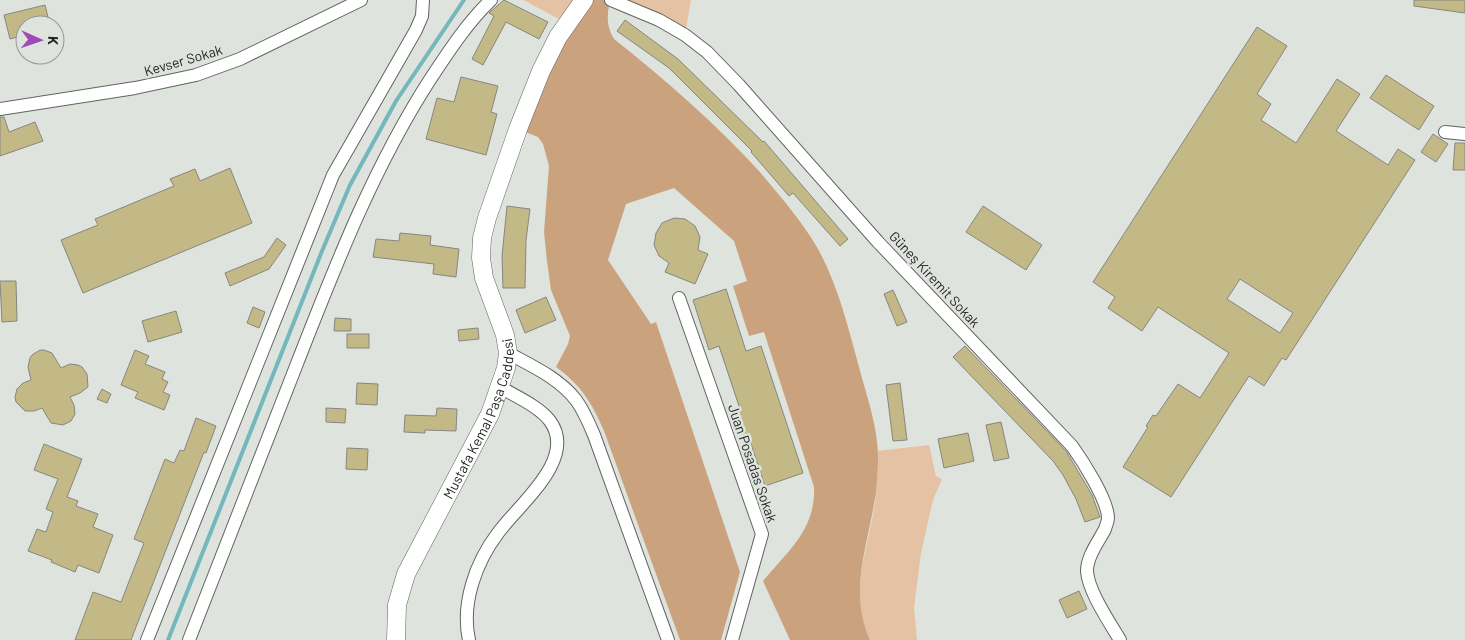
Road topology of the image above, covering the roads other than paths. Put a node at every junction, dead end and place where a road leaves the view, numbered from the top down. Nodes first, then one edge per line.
1 (361, 0) edge
2 (423, 0) edge
3 (491, 0) edge
4 (584, 0) edge
5 (611, 0) edge
6 (0, 109) edge
7 (1445, 132) dead end
8 (1465, 134) edge
9 (679, 298) dead end
10 (508, 353) junction
11 (500, 387) junction
12 (147, 640) edge
13 (189, 640) edge
14 (396, 640) edge
15 (469, 640) edge
16 (668, 640) edge
17 (732, 640) edge
18 (1120, 640) edge

1 - 6 street, Kevser Sokak
2 - 12 street
3 - 13 street
4 - 10 street, Mustafa Kemal Paşa Caddesi
5 - 18 street, Güneş Kiremit Sokak
7 - 8 street
9 - 17 street, Juan Posadas Sokak
10 - 11 street, Mustafa Kemal Paşa Caddesi
10 - 16 street
11 - 14 street, Mustafa Kemal Paşa Caddesi
11 - 15 street

